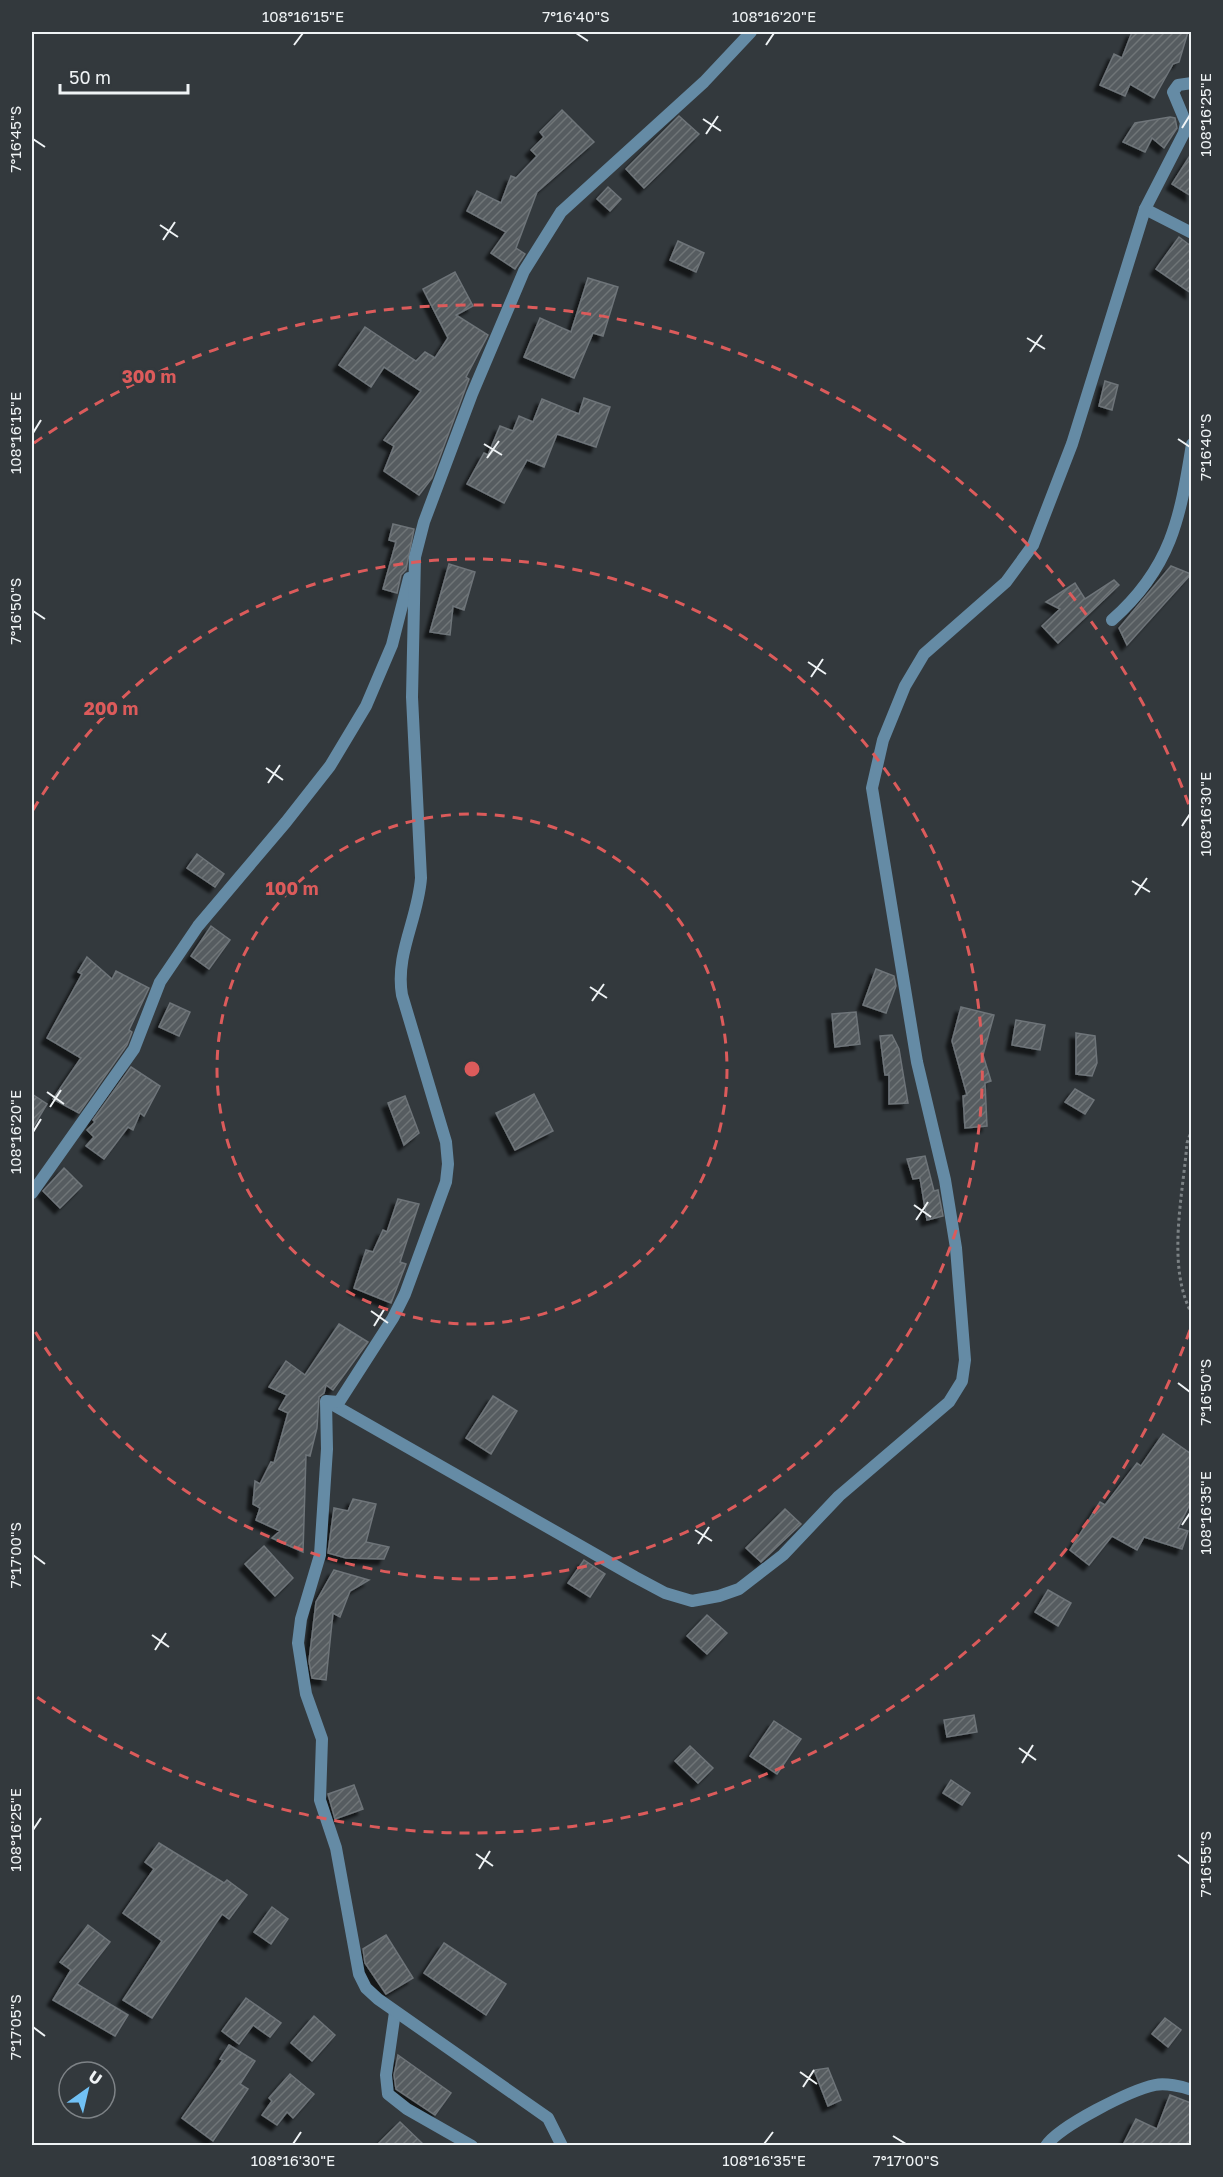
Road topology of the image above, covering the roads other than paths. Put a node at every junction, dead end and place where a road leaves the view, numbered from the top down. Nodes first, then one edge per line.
1 (751, 32) edge
2 (1191, 83) edge
3 (1145, 209) junction
4 (1191, 233) edge
5 (1191, 444) edge
6 (415, 557) junction
7 (1112, 620) dead end
8 (32, 1193) edge
9 (326, 1401) junction
10 (395, 2012) junction
11 (1191, 2090) edge
12 (472, 2145) edge
13 (562, 2145) edge
14 (1046, 2145) edge

1 - 6 street
2 - 3 street
3 - 4 street
3 - 9 street
5 - 7 street
6 - 8 street
6 - 9 street
9 - 10 street
10 - 12 street
10 - 13 street
11 - 14 street

